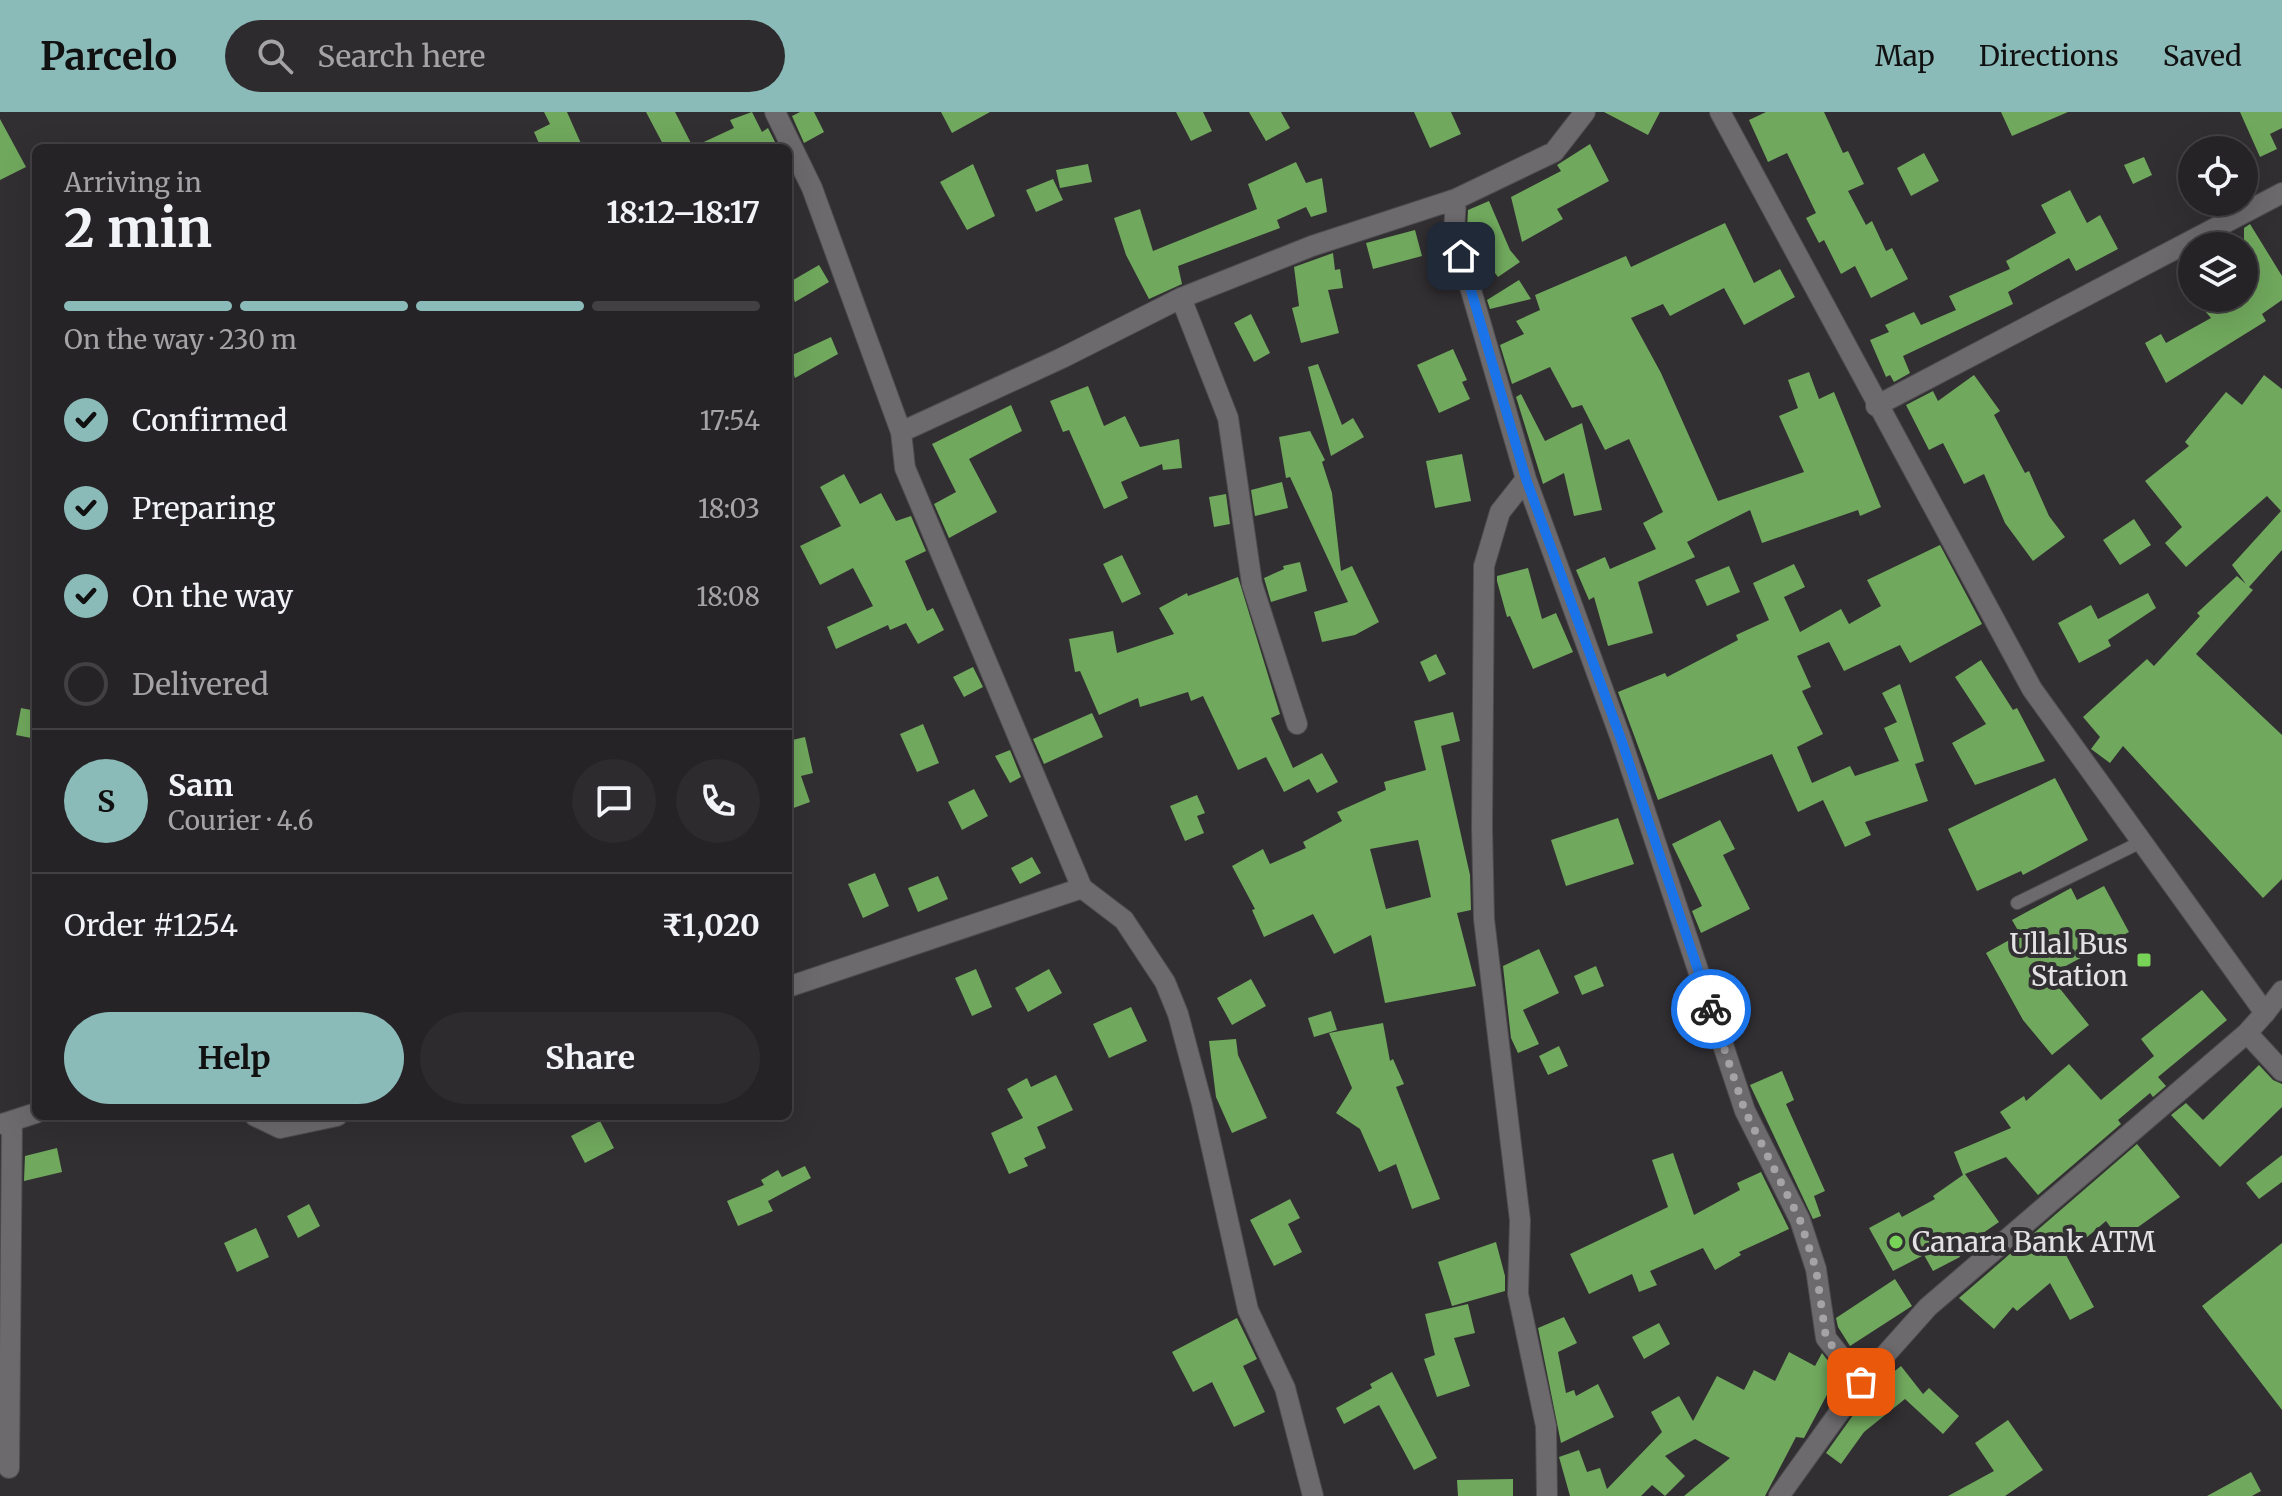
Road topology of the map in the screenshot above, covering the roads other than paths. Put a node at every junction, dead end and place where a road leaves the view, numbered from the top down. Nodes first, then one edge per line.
1 (775, 112) edge
2 (1585, 112) edge
3 (1720, 112) edge
4 (791, 144) edge
5 (792, 147) edge
6 (2282, 193) edge
7 (1456, 199) junction
8 (1181, 298) junction
9 (1876, 406) junction
10 (901, 432) junction
11 (1526, 479) junction
12 (1297, 724) dead end
13 (2141, 842) junction
14 (1082, 888) junction
15 (2017, 903) dead end
16 (792, 986) edge
17 (2282, 991) edge
18 (2265, 1013) junction
19 (2247, 1033) junction
20 (2282, 1071) edge
21 (32, 1114) edge
22 (263, 1120) edge
23 (318, 1120) edge
24 (6, 1122) edge
25 (1861, 1382) junction
26 (9, 1468) dead end
27 (1781, 1495) edge
28 (1313, 1496) edge
29 (1547, 1496) edge

1 - 4 street
2 - 7 street
3 - 9 street
5 - 10 street
6 - 9 street
7 - 8 street
7 - 11 street
8 - 10 street
8 - 12 street
9 - 13 street
10 - 14 street
11 - 25 street
11 - 29 street
13 - 15 lane
13 - 18 street
14 - 16 street
14 - 28 street
17 - 18 street
18 - 19 street
19 - 20 street
19 - 25 street
21 - 24 street
22 - 23 street
24 - 26 street
25 - 27 street

